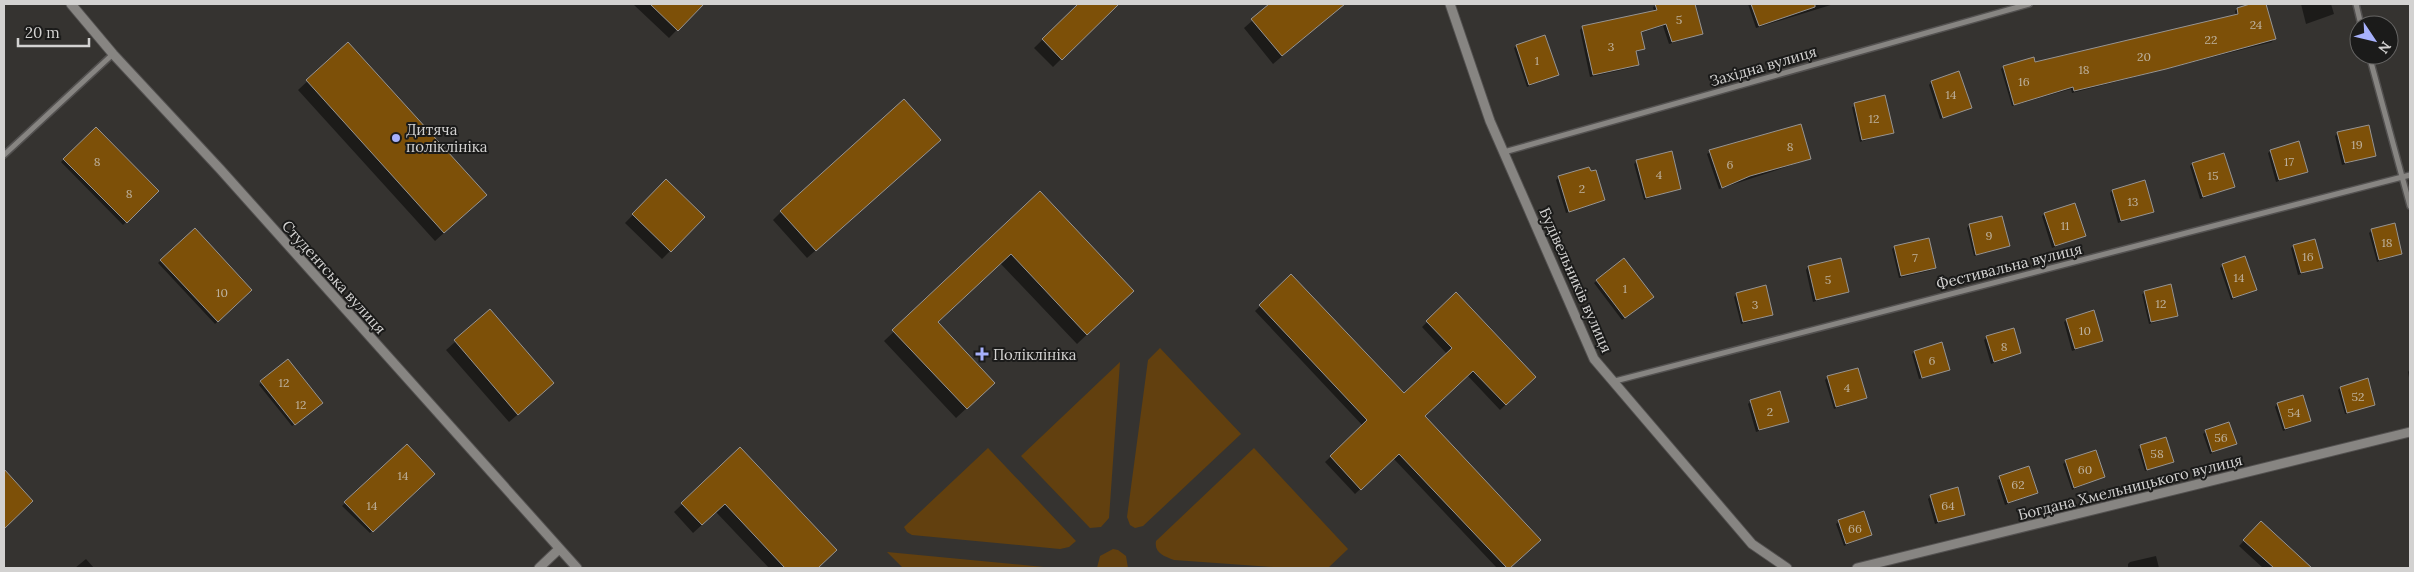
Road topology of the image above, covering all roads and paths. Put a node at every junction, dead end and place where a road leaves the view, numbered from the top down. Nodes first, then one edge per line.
1 (71, 4) edge
2 (1450, 4) edge
3 (2029, 4) edge
4 (113, 54) junction
5 (2372, 65) edge
6 (1504, 152) junction
7 (4, 155) edge
8 (2410, 175) edge
9 (2402, 177) junction
10 (2410, 206) edge
11 (1614, 381) junction
12 (2410, 432) edge
13 (559, 549) junction
14 (539, 568) edge
15 (577, 568) edge
16 (1787, 568) edge
17 (1856, 568) edge

1 - 4 street, Студентська вулиця
2 - 6 street, Будівельників вулиця
3 - 6 street, Західна вулиця
4 - 7 street
4 - 13 street, Студентська вулиця
5 - 9 street
6 - 11 street, Будівельників вулиця
8 - 9 street, Фестивальна вулиця
9 - 10 street
9 - 11 street, Фестивальна вулиця
11 - 16 street, Будівельників вулиця
12 - 17 street, Богдана Хмельницького вулиця
13 - 14 street
13 - 15 street, Студентська вулиця

